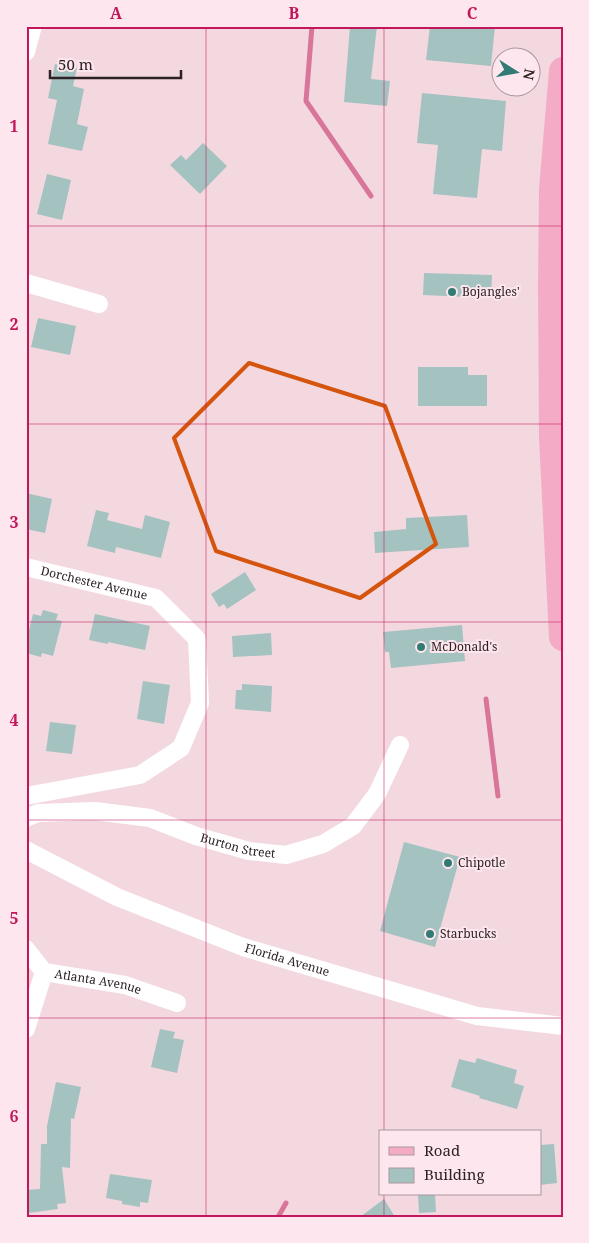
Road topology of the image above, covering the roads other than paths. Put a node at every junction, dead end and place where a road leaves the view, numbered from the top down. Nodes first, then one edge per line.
1 (33, 26) edge
2 (26, 52) edge
3 (563, 71) edge
4 (26, 283) edge
5 (99, 304) dead end
6 (26, 567) edge
7 (563, 637) edge
8 (400, 745) dead end
9 (26, 796) edge
10 (26, 818) edge
11 (26, 850) edge
12 (26, 949) edge
13 (44, 972) junction
14 (177, 1003) dead end
15 (563, 1026) edge
16 (26, 1029) edge

1 - 2 street
3 - 7 main road
4 - 5 street
6 - 9 street, Dorchester Avenue
8 - 10 street, Burton Street
11 - 15 street, Florida Avenue
12 - 13 street, Atlanta Avenue
13 - 14 street, Atlanta Avenue
13 - 16 street

